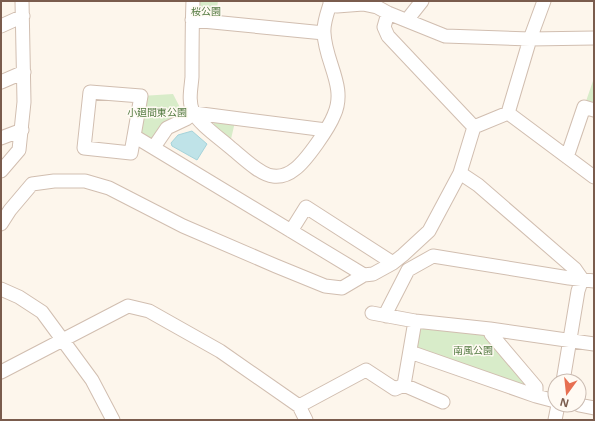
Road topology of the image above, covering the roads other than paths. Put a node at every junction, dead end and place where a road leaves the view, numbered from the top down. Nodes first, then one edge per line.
1 (22, 1) edge
2 (193, 1) edge
3 (422, 1) edge
4 (544, 1) edge
5 (330, 2) edge
6 (388, 13) junction
7 (23, 16) junction
8 (192, 20) junction
9 (407, 20) junction
10 (1, 26) edge
11 (324, 33) junction
12 (594, 38) edge
13 (530, 39) junction
14 (24, 72) junction
15 (1, 82) edge
16 (594, 110) edge
17 (194, 113) junction
18 (508, 113) junction
19 (474, 127) junction
20 (22, 130) junction
21 (326, 130) junction
22 (134, 136) junction
23 (1, 138) edge
24 (154, 147) junction
25 (567, 158) junction
26 (1, 171) edge
27 (460, 172) junction
28 (594, 177) edge
29 (1, 224) edge
30 (291, 231) junction
31 (393, 263) junction
32 (364, 275) junction
33 (588, 280) edge
34 (1, 289) edge
35 (372, 313) dead end
36 (386, 316) junction
37 (415, 321) junction
38 (490, 329) junction
39 (63, 339) junction
40 (571, 340) junction
41 (594, 344) edge
42 (410, 352) junction
43 (1, 372) edge
44 (565, 373) edge
45 (404, 385) junction
46 (536, 396) junction
47 (547, 398) edge
48 (443, 402) dead end
49 (299, 406) junction
50 (113, 420) edge
51 (306, 420) edge

1 - 7 street
2 - 8 street
3 - 9 street
4 - 13 street
5 - 6 street
5 - 11 street
6 - 9 street
6 - 19 street
7 - 10 street
7 - 14 street
8 - 11 street
8 - 17 street
9 - 13 street
11 - 21 street
12 - 13 street
13 - 18 street
14 - 15 street
14 - 20 street
16 - 25 street
17 - 21 street
17 - 21 street
17 - 24 street
18 - 19 street
18 - 25 street
19 - 27 street
20 - 23 street
20 - 26 street
22 - 22 street
22 - 24 street
24 - 30 street
25 - 28 street
27 - 31 street
27 - 33 street
29 - 32 street
30 - 31 street
30 - 32 street
31 - 32 street
33 - 36 street
33 - 40 street
34 - 39 street
35 - 36 street
36 - 37 street
37 - 38 street
37 - 42 street
38 - 40 street
38 - 46 street
39 - 43 street
39 - 49 street
39 - 50 street
40 - 41 street
40 - 44 street
42 - 45 street
42 - 46 street
45 - 48 street
45 - 49 street
46 - 47 street
49 - 51 street

